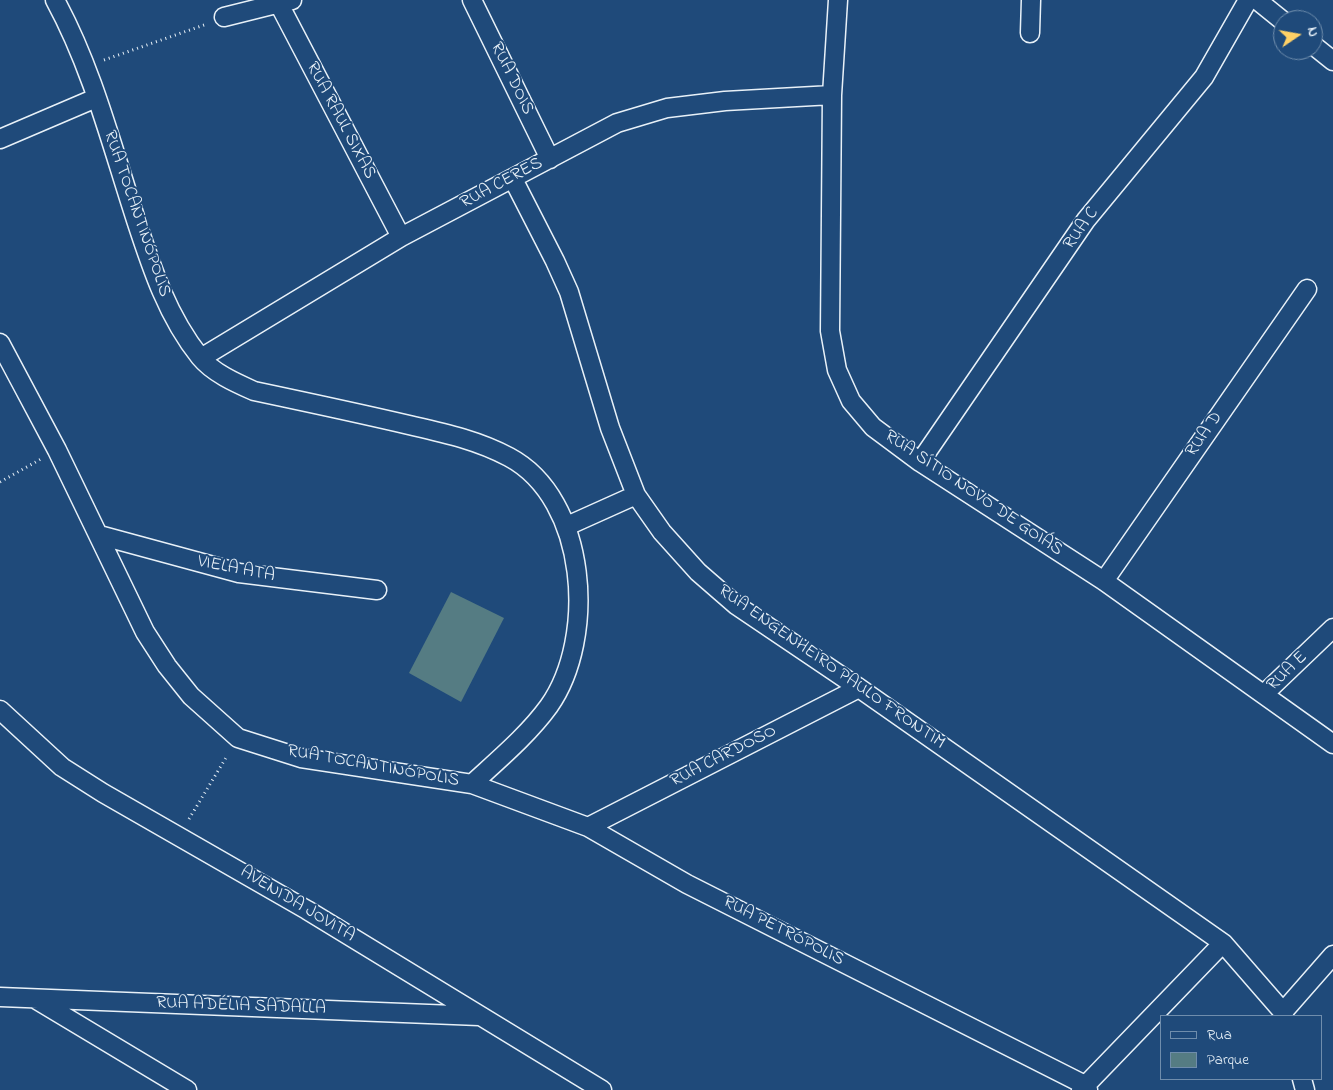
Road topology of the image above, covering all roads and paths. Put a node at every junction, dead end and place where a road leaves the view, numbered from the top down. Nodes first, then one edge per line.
1 (54, 0) edge
2 (472, 0) edge
3 (838, 0) edge
4 (1031, 0) edge
5 (1248, 0) edge
6 (1257, 0) edge
7 (285, 2) edge
8 (1273, 13) edge
9 (224, 18) joint
10 (1030, 33) dead end
11 (1323, 53) edge
12 (1333, 61) edge
13 (87, 66) junction
14 (832, 95) junction
15 (96, 98) junction
16 (0, 139) edge
17 (550, 159) junction
18 (513, 179) junction
19 (401, 237) junction
20 (1307, 289) dead end
21 (0, 343) edge
22 (201, 358) junction
23 (57, 450) junction
24 (920, 462) junction
25 (0, 482) edge
26 (636, 495) junction
27 (567, 526) junction
28 (99, 534) junction
29 (1104, 581) junction
30 (377, 590) dead end
31 (1333, 628) edge
32 (859, 688) junction
33 (1264, 694) junction
34 (0, 711) edge
35 (238, 738) junction
36 (1333, 744) edge
37 (472, 784) junction
38 (588, 827) junction
39 (179, 835) junction
40 (1223, 943) junction
41 (1333, 955) edge
42 (0, 997) edge
43 (34, 999) junction
44 (1283, 1014) edge
45 (482, 1016) junction
46 (1085, 1089) edge
47 (187, 1090) edge
48 (602, 1090) edge

1 - 13 street, RUA TOCANTINÓPOLIS
2 - 17 street, RUA DOIS
3 - 14 street, RUA SÍTIO NOVO DE GOIÁS
4 - 10 street
5 - 24 street, RUA C
6 - 8 street
7 - 9 street
7 - 19 street, RUA RAUL SIXAS
9 - 13 path
11 - 12 street
13 - 15 street, RUA TOCANTINÓPOLIS
14 - 17 street, RUA CERES
14 - 24 street, RUA SÍTIO NOVO DE GOIÁS
15 - 16 street
15 - 22 street, RUA TOCANTINÓPOLIS
17 - 18 street, RUA CERES
18 - 19 street, RUA CERES
18 - 26 street, RUA ENGENHEIRO PAULO FRONTIM
19 - 22 street, RUA CERES
20 - 29 street, RUA D
21 - 23 street, RUA TOCANTINÓPOLIS
22 - 27 street, RUA TOCANTINÓPOLIS
23 - 25 path
23 - 28 street, RUA TOCANTINÓPOLIS
24 - 29 street, RUA SÍTIO NOVO DE GOIÁS
26 - 27 street
26 - 32 street, RUA ENGENHEIRO PAULO FRONTIM
27 - 37 street, RUA TOCANTINÓPOLIS
28 - 30 street, VIELA ATA
28 - 35 street, RUA TOCANTINÓPOLIS
29 - 33 street, RUA SÍTIO NOVO DE GOIÁS
31 - 33 street, RUA E
32 - 38 street, RUA CARDOSO
32 - 40 street, RUA ENGENHEIRO PAULO FRONTIM
33 - 36 street, RUA SÍTIO NOVO DE GOIÁS
34 - 39 street, AVENIDA JOVITA
35 - 37 street, RUA TOCANTINÓPOLIS
35 - 39 path
37 - 38 street, RUA PETRÓPOLIS
38 - 46 street, RUA PETRÓPOLIS
39 - 45 street, AVENIDA JOVITA
40 - 44 street, RUA ENGENHEIRO PAULO FRONTIM
40 - 46 street
41 - 44 street
42 - 43 street, RUA ADÉLIA SADALLA
43 - 45 street, RUA ADÉLIA SADALLA
43 - 47 street
45 - 48 street, AVENIDA JOVITA

